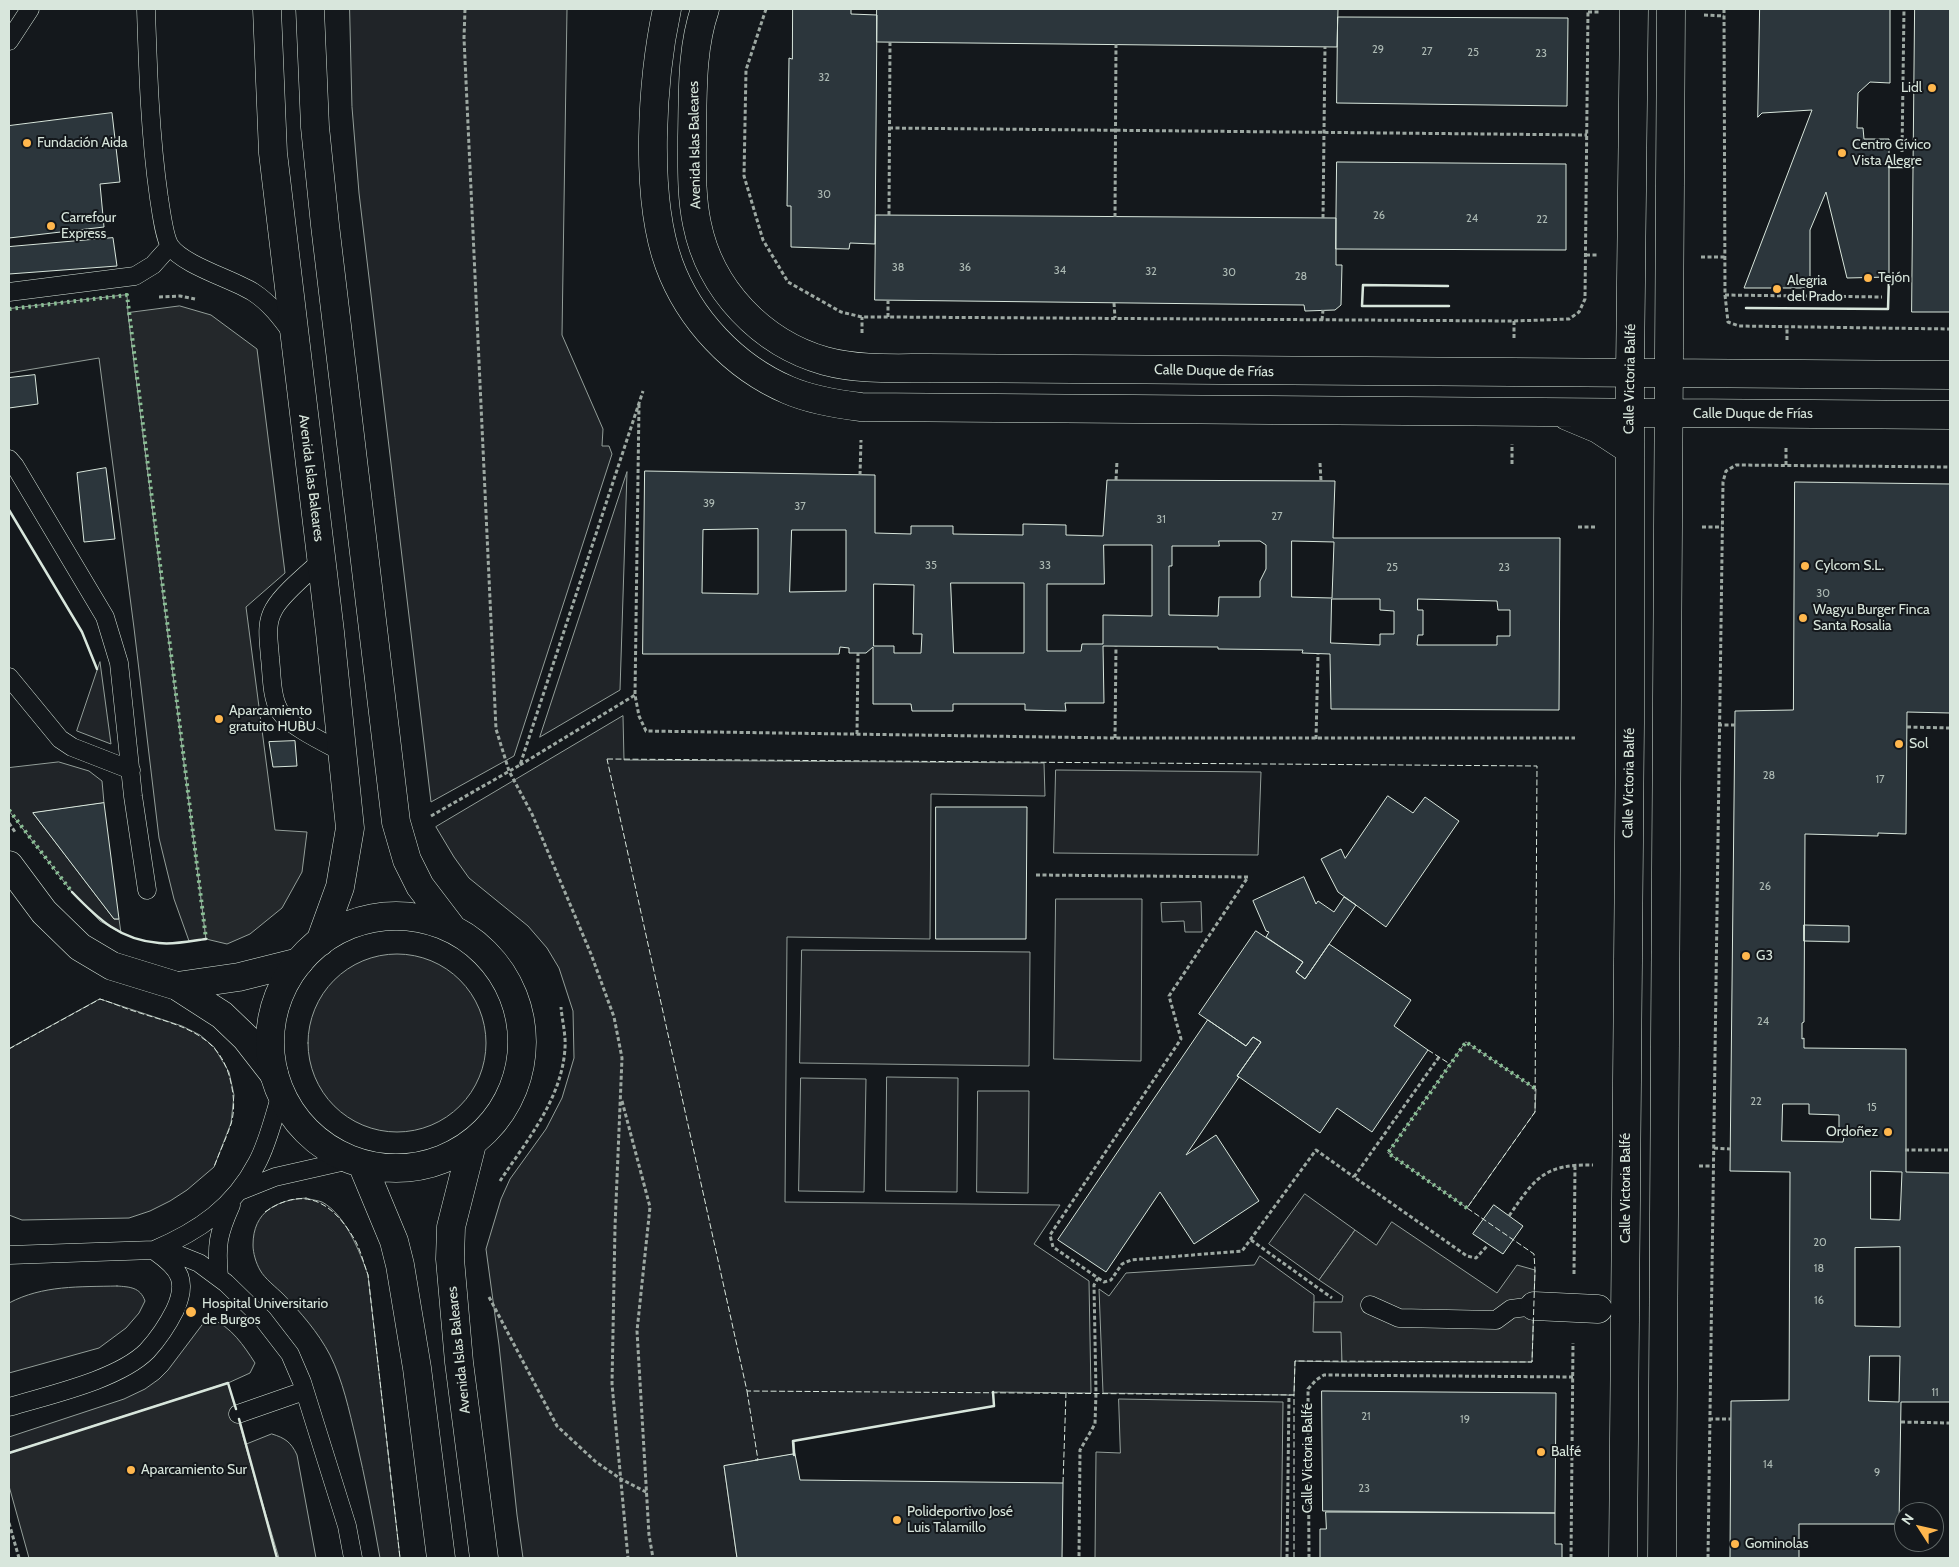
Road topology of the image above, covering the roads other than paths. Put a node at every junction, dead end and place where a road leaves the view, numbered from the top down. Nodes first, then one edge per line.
1 (30, 9) edge
2 (146, 9) edge
3 (267, 9) edge
4 (310, 9) edge
5 (667, 9) edge
6 (705, 9) edge
7 (1634, 9) edge
8 (1672, 9) edge
9 (9, 41) edge
10 (170, 246) junction
11 (718, 278) joint
12 (9, 292) edge
13 (294, 335) junction
14 (1668, 342) junction
15 (1630, 373) junction
16 (1668, 373) junction
17 (1742, 373) junction
18 (1950, 375) edge
19 (1557, 412) junction
20 (1630, 413) junction
21 (1667, 413) junction
22 (1950, 415) edge
23 (1630, 450) junction
24 (9, 459) edge
25 (322, 560) junction
26 (9, 677) edge
27 (342, 752) junction
28 (131, 770) junction
29 (9, 865) edge
30 (147, 890) dead end
31 (452, 928) junction
32 (320, 942) junction
33 (299, 962) junction
34 (177, 986) junction
35 (278, 1084) junction
36 (472, 1144) junction
37 (356, 1162) junction
38 (236, 1196) junction
39 (154, 1250) junction
40 (9, 1255) edge
41 (219, 1276) junction
42 (1370, 1305) dead end
43 (1534, 1306) joint
44 (1586, 1308) road end
45 (304, 1391) junction
46 (9, 1407) edge
47 (238, 1414) dead end
48 (353, 1558) edge
49 (441, 1558) edge
50 (484, 1558) edge
51 (1623, 1558) edge
52 (1662, 1558) edge

1 - 9 lane
2 - 10 lane
3 - 13 street, Avenida Islas Baleares
4 - 31 street
5 - 19 street, Calle Duque de Frías
6 - 11 street, Avenida Islas Baleares
7 - 15 street, Calle Victoria Balfé
8 - 14 street
10 - 12 lane
10 - 13 lane
11 - 15 street, Calle Duque de Frías
13 - 25 street, Avenida Islas Baleares
14 - 16 street
14 - 17 street, Calle Duque de Frías
15 - 16 street, Calle Duque de Frías
15 - 20 street, Calle Victoria Balfé
16 - 17 street, Calle Duque de Frías
16 - 21 street
17 - 18 street, Calle Duque de Frías
19 - 20 street, Calle Duque de Frías
19 - 23 street, Calle Duque de Frías
20 - 21 street, Calle Duque de Frías
20 - 23 street, Calle Victoria Balfé
21 - 22 street, Calle Duque de Frías
21 - 52 street
23 - 51 street, Calle Victoria Balfé
24 - 28 lane
25 - 27 street, Avenida Islas Baleares
25 - 27 lane
26 - 28 lane
27 - 32 street, Avenida Islas Baleares
28 - 30 lane
29 - 34 street
31 - 32 street
31 - 36 street
32 - 33 street
33 - 34 street
33 - 35 street
34 - 35 street
35 - 37 street
35 - 38 lane
36 - 37 street
36 - 50 street, Avenida Islas Baleares
37 - 38 lane
37 - 49 street
38 - 39 lane
38 - 41 lane
39 - 40 lane
39 - 41 lane
39 - 46 lane
41 - 45 lane
42 - 43 lane
43 - 44 street
45 - 47 lane
45 - 48 lane

